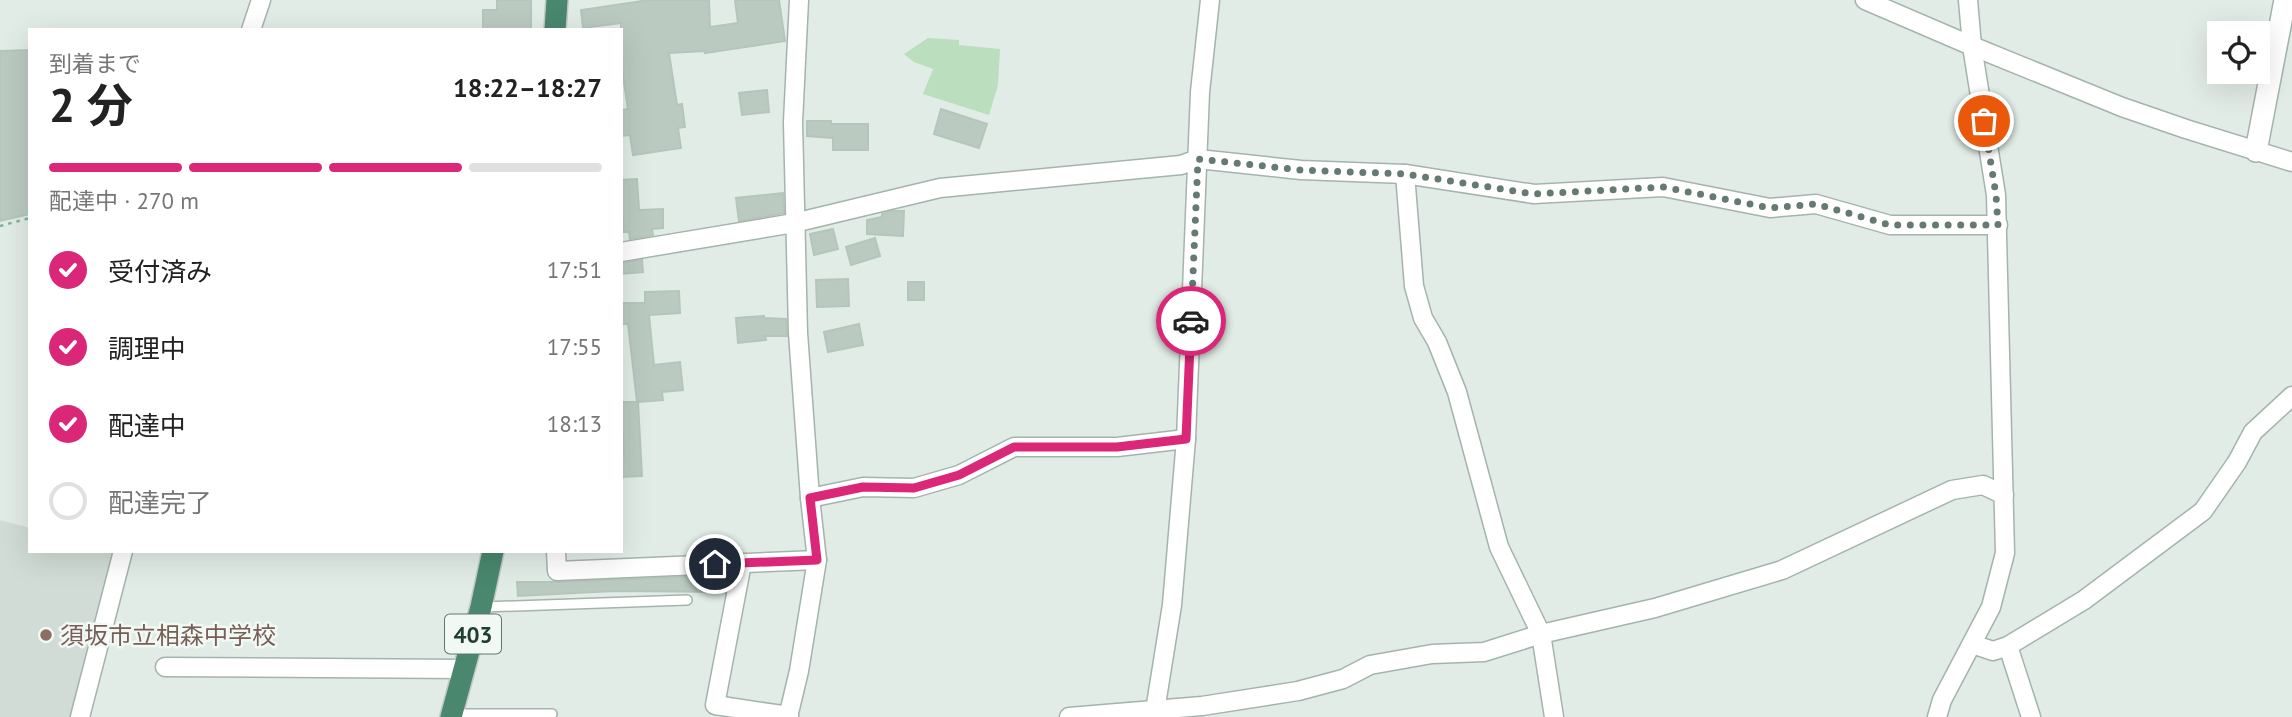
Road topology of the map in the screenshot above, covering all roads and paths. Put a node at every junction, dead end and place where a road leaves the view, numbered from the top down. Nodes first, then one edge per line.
1 (261, 0) edge
2 (557, 0) edge
3 (799, 0) edge
4 (1210, 0) edge
5 (1865, 0) edge
6 (1968, 0) edge
7 (2285, 0) edge
8 (252, 28) edge
9 (555, 28) edge
10 (1972, 47) junction
11 (2256, 151) junction
12 (1198, 159) junction
13 (2292, 162) edge
14 (1405, 174) junction
15 (28, 219) edge
16 (794, 223) junction
17 (1998, 225) junction
18 (0, 226) edge
19 (623, 252) edge
20 (2292, 396) edge
21 (1186, 439) junction
22 (2004, 495) junction
23 (810, 498) junction
24 (122, 553) edge
25 (493, 553) edge
26 (556, 553) edge
27 (817, 560) junction
28 (742, 563) junction
29 (687, 600) dead end
30 (481, 607) junction
31 (1541, 634) junction
32 (1972, 644) junction
33 (2008, 646) junction
34 (166, 667) dead end
35 (464, 669) junction
36 (552, 714) dead end
37 (1154, 714) edge
38 (451, 715) edge
39 (788, 716) edge
40 (80, 717) edge
41 (1069, 717) edge
42 (1554, 717) edge
43 (1937, 717) edge
44 (2031, 717) edge

1 - 8 street
2 - 9 highway
3 - 16 street
4 - 12 street
5 - 10 street
6 - 10 street
7 - 11 street
10 - 11 street
10 - 17 street
11 - 13 street
12 - 14 street
12 - 16 street
12 - 21 street
14 - 17 street
14 - 31 street
15 - 18 path
16 - 19 street
16 - 23 street
17 - 22 street
20 - 33 street
21 - 23 street
21 - 37 street
22 - 31 street
22 - 32 street
23 - 27 street
24 - 40 street
25 - 30 highway, 403
26 - 28 street
27 - 28 street
27 - 39 street
28 - 39 street
29 - 30 lane
30 - 35 highway, 403
31 - 37 street
31 - 42 street
32 - 33 street
32 - 43 street
33 - 44 street
34 - 35 street
35 - 38 highway, 403
36 - 38 lane
37 - 41 street

